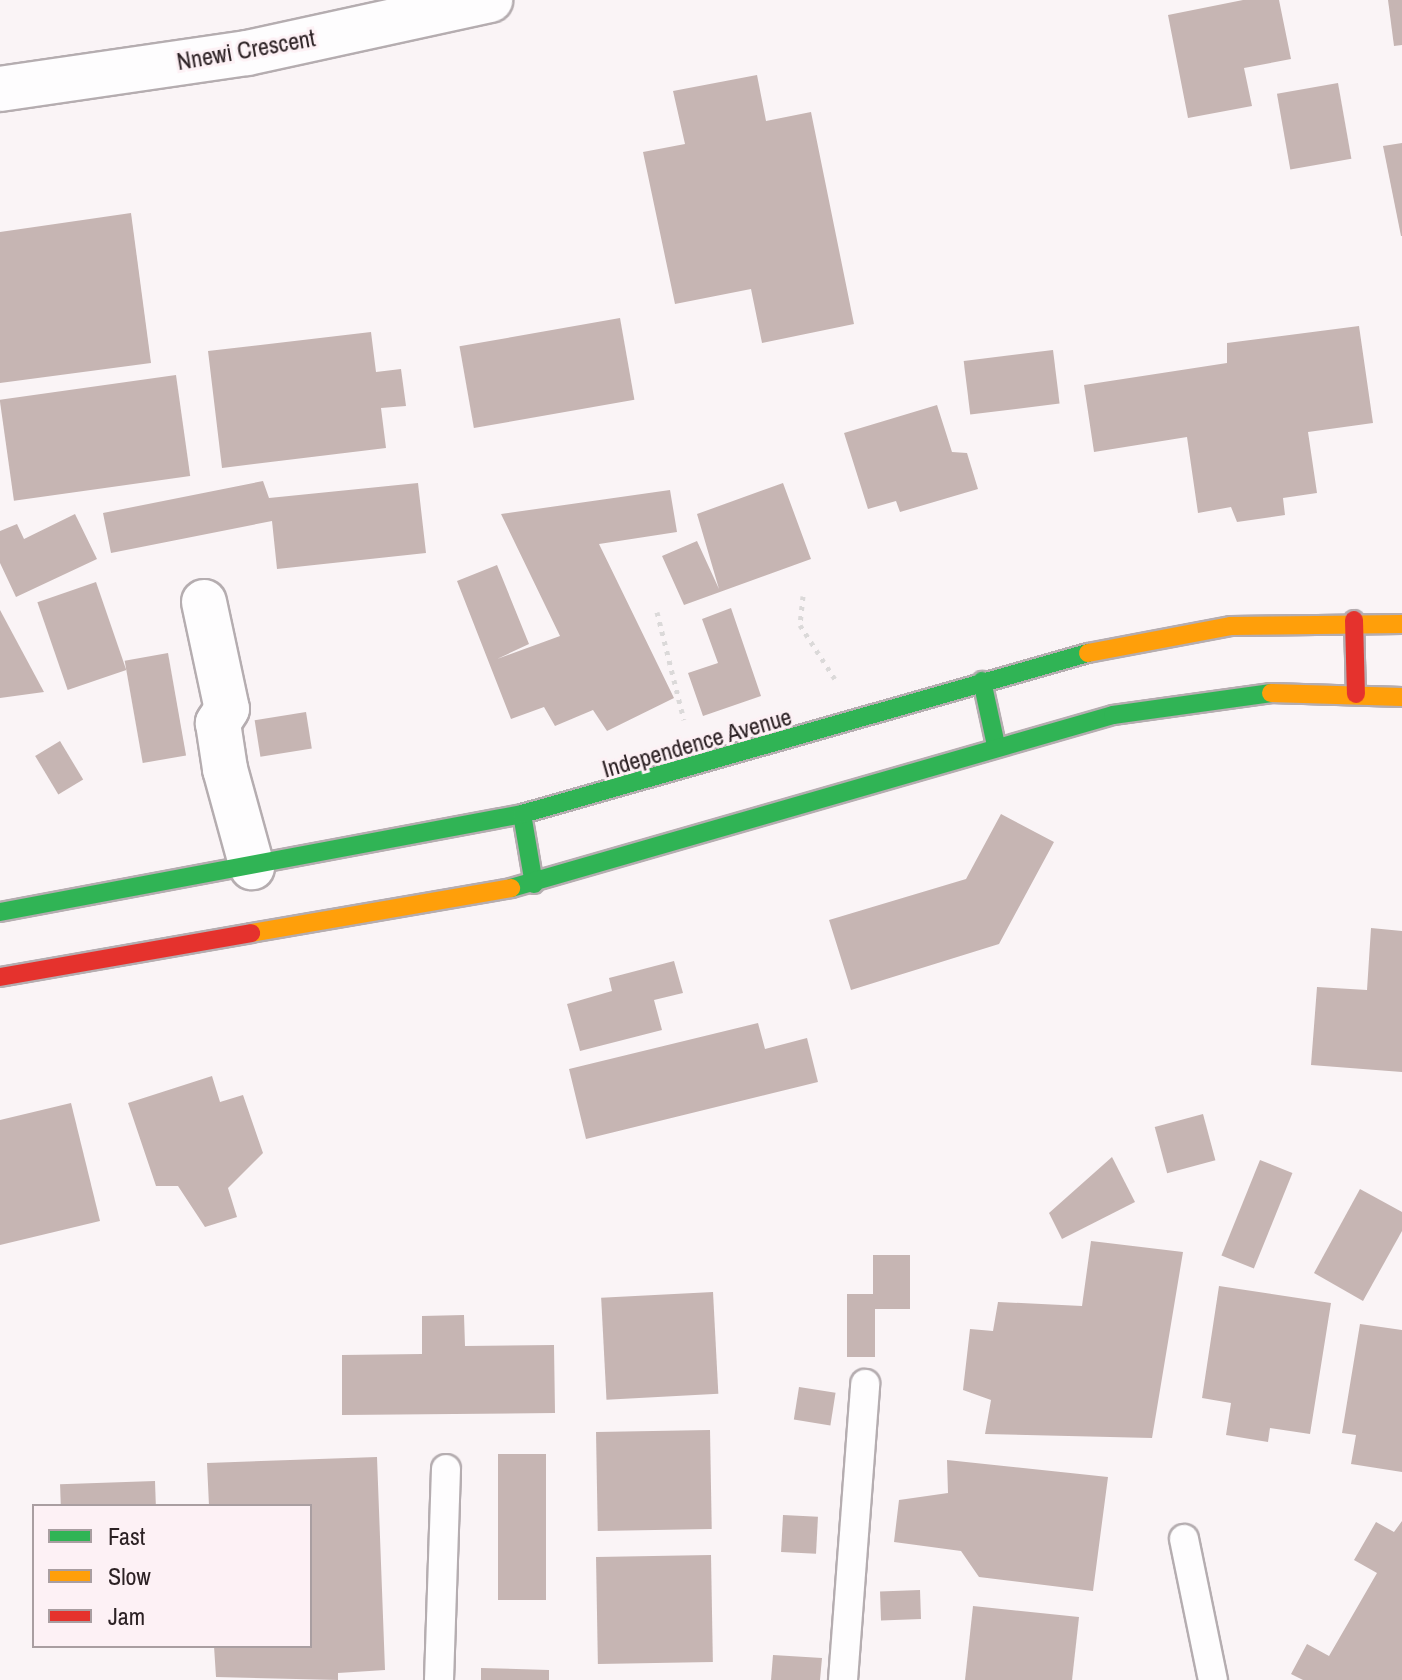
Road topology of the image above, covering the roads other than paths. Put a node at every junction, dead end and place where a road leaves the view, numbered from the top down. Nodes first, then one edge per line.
1 (490, 0) edge
2 (0, 89) edge
3 (204, 602) dead end
4 (1354, 620) junction
5 (1402, 624) edge
6 (982, 681) junction
7 (1356, 694) junction
8 (1402, 697) edge
9 (996, 745) junction
10 (522, 814) junction
11 (252, 867) junction
12 (534, 884) junction
13 (0, 912) edge
14 (0, 977) edge
15 (865, 1384) dead end
16 (446, 1469) dead end
17 (1184, 1539) dead end
18 (439, 1680) edge
19 (843, 1680) edge
20 (1213, 1680) edge

1 - 2 street, Nnewi Crescent
3 - 11 street
4 - 5 main road, Independence Avenue
4 - 6 main road, Independence Avenue
4 - 7 main road
6 - 9 main road
6 - 10 main road, Independence Avenue
7 - 8 main road
7 - 9 main road
9 - 12 main road
10 - 11 main road, Independence Avenue
10 - 12 main road
11 - 13 main road, Independence Avenue
12 - 14 main road
15 - 19 lane
16 - 18 lane
17 - 20 lane

